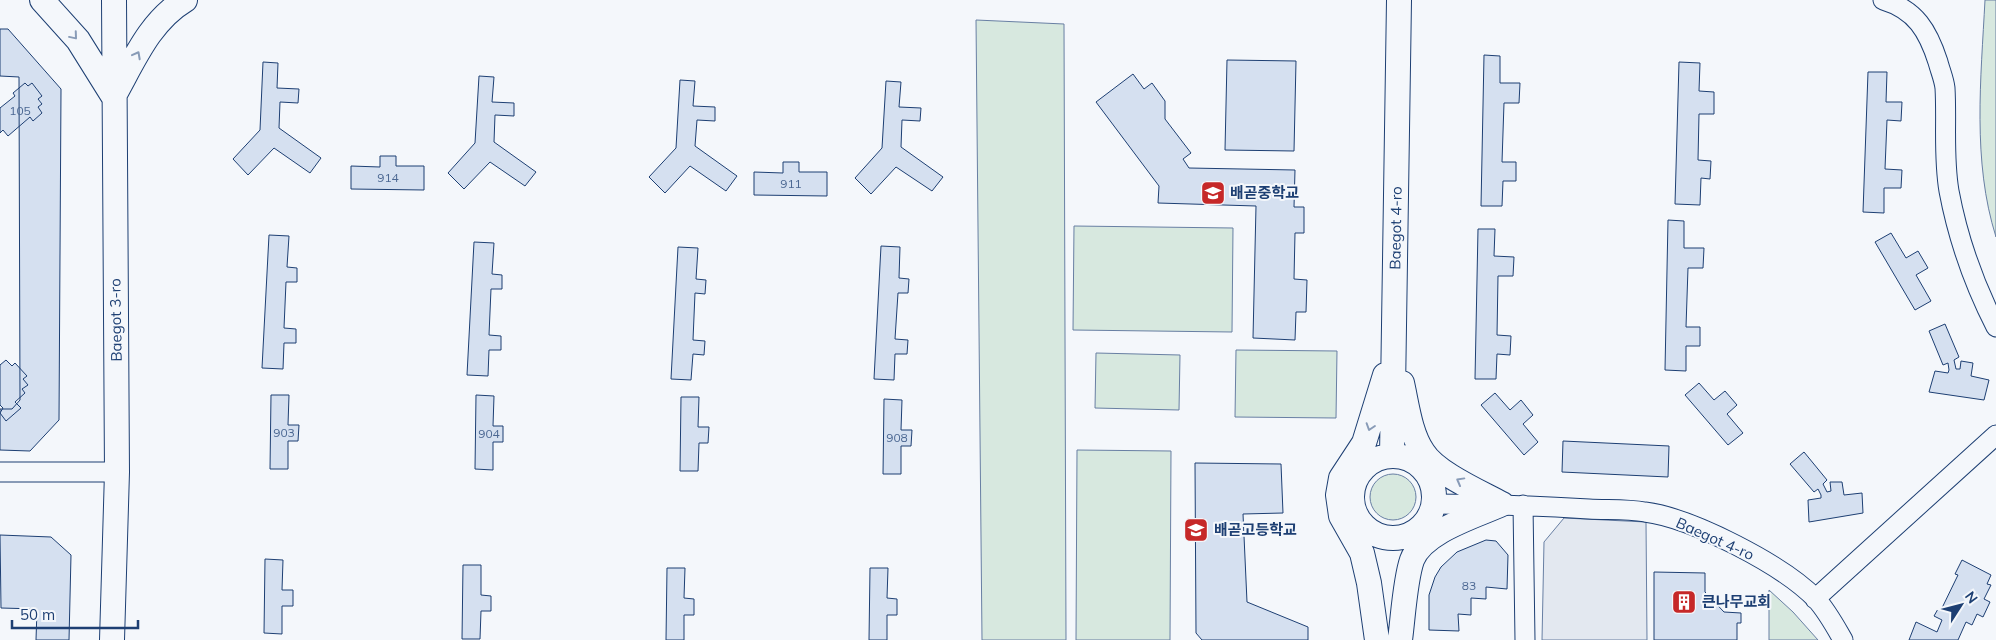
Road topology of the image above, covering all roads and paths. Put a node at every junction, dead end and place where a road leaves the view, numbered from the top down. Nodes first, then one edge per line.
1 (42, 0) edge
2 (114, 0) edge
3 (185, 0) edge
4 (1399, 0) edge
5 (1883, 0) edge
6 (114, 98) junction
7 (1996, 327) edge
8 (1394, 347) junction
9 (1996, 435) edge
10 (1392, 456) junction
11 (0, 472) edge
12 (117, 472) junction
13 (1433, 504) junction
14 (1513, 505) junction
15 (1369, 530) junction
16 (1409, 535) junction
17 (1816, 599) junction
18 (112, 640) edge
19 (1378, 640) edge
20 (1398, 640) edge
21 (1525, 640) edge
22 (1843, 640) edge

1 -> 6 main road
2 - 6 main road, Baegot 3-ro
6 -> 3 main road
4 - 8 main road, Baegot 4-ro
5 - 7 street
6 - 12 main road, Baegot 3-ro
8 - 10 main road, Baegot 4-ro
14 -> 8 main road
8 -> 19 main road
9 - 17 street
10 - 13 main road
10 - 15 main road
11 - 12 street
12 - 18 main road, Baegot 3-ro
13 - 14 street, Baegot 4-ro
13 - 16 main road
14 - 17 street, Baegot 4-ro
14 - 20 main road
14 - 21 street
15 - 16 main road
15 - 19 main road
16 - 20 main road
17 - 22 street, Baegot 4-ro

